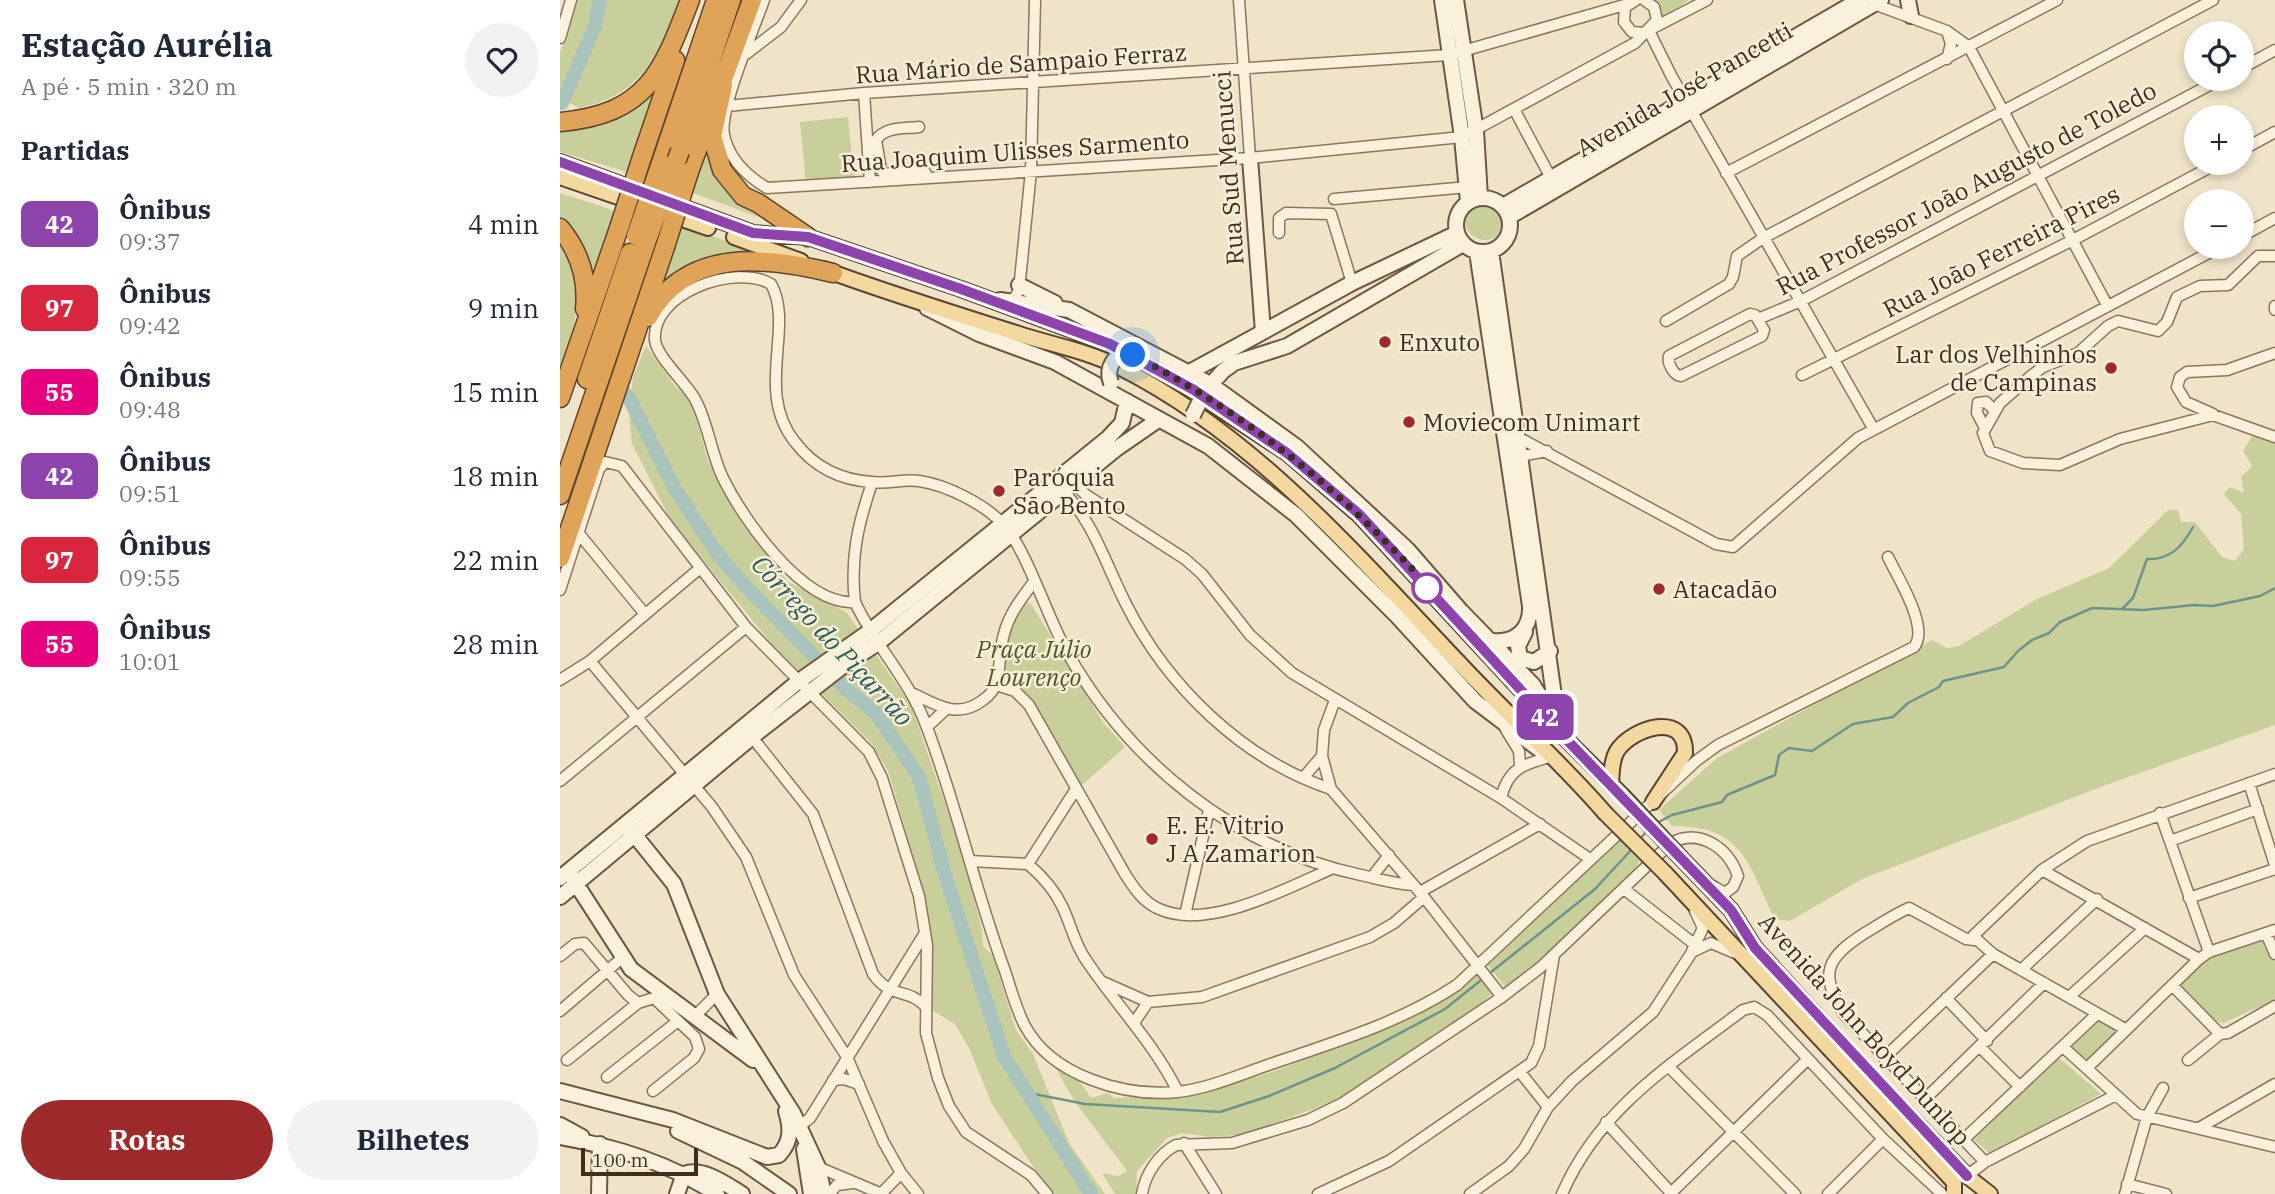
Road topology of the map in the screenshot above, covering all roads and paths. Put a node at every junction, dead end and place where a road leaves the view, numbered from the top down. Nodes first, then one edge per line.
1 (571, 0) edge
2 (692, 0) edge
3 (716, 0) edge
4 (731, 0) edge
5 (752, 0) edge
6 (764, 0) edge
7 (801, 0) edge
8 (1035, 0) edge
9 (1239, 0) edge
10 (1442, 0) edge
11 (1456, 0) edge
12 (1644, 0) edge
13 (1707, 0) edge
14 (1908, 0) edge
15 (2057, 0) edge
16 (2213, 0) edge
17 (1870, 1) edge
18 (1630, 2) edge
19 (1606, 11) junction
20 (1911, 16) junction
21 (1625, 24) junction
22 (1649, 30) junction
23 (1947, 31) junction
24 (560, 38) edge
25 (1969, 47) junction
26 (2275, 50) edge
27 (1621, 51) junction
28 (745, 54) junction
29 (1456, 54) junction
30 (1947, 59) junction
31 (2254, 61) edge
32 (1244, 69) junction
33 (1033, 82) junction
34 (723, 86) junction
35 (2198, 91) edge
36 (864, 93) junction
37 (727, 106) junction
38 (1689, 106) junction
39 (1514, 109) junction
40 (2002, 112) junction
41 (560, 122) edge
42 (919, 127) dead end
43 (2275, 132) edge
44 (1469, 134) junction
45 (2254, 143) edge
46 (1250, 158) junction
47 (560, 162) edge
48 (1031, 172) junction
49 (1726, 173) junction
50 (2195, 175) edge
51 (2036, 176) junction
52 (560, 177) edge
53 (928, 178) junction
54 (1551, 178) junction
55 (870, 182) junction
56 (1472, 195) junction
57 (1334, 199) dead end
58 (1506, 212) junction
59 (2275, 218) edge
60 (560, 228) edge
61 (2254, 229) edge
62 (1279, 233) dead end
63 (642, 237) junction
64 (808, 237) junction
65 (1460, 238) junction
66 (1763, 238) junction
67 (2071, 241) junction
68 (1484, 251) junction
69 (2275, 256) edge
70 (2197, 259) edge
71 (833, 273) junction
72 (1352, 283) junction
73 (1020, 285) junction
74 (961, 289) junction
75 (917, 301) junction
76 (1006, 302) junction
77 (1801, 302) junction
78 (2107, 305) junction
79 (1069, 310) junction
80 (1762, 317) junction
81 (1666, 321) dead end
82 (1263, 332) junction
83 (633, 345) junction
84 (1146, 349) junction
85 (577, 351) junction
86 (2275, 354) edge
87 (1833, 358) junction
88 (1188, 373) junction
89 (1802, 375) dead end
90 (1206, 389) junction
91 (560, 398) edge
92 (1127, 401) junction
93 (1994, 410) junction
94 (2213, 415) junction
95 (1162, 422) junction
96 (1873, 428) junction
97 (1985, 428) junction
98 (574, 436) junction
99 (1516, 436) junction
100 (2275, 438) edge
101 (1548, 451) junction
102 (560, 460) edge
103 (1520, 468) junction
104 (873, 482) junction
105 (1064, 483) junction
106 (560, 495) edge
107 (1105, 508) junction
108 (1088, 524) junction
109 (1007, 529) junction
110 (580, 535) junction
111 (1888, 557) dead end
112 (560, 558) edge
113 (699, 569) junction
114 (1033, 583) junction
115 (560, 590) edge
116 (855, 602) junction
117 (645, 613) junction
118 (746, 627) junction
119 (1526, 627) junction
120 (874, 637) junction
121 (1493, 641) junction
122 (1550, 651) junction
123 (590, 661) junction
124 (560, 680) edge
125 (808, 683) junction
126 (996, 685) junction
127 (914, 694) junction
128 (1335, 700) junction
129 (945, 710) junction
130 (638, 717) junction
131 (1500, 722) junction
132 (1557, 722) junction
133 (927, 727) junction
134 (747, 732) junction
135 (1564, 737) junction
136 (1322, 756) junction
137 (1557, 760) junction
138 (1520, 765) junction
139 (2275, 774) edge
140 (1303, 778) junction
141 (688, 780) junction
142 (560, 782) edge
143 (2249, 783) junction
144 (1611, 784) junction
145 (1076, 789) junction
146 (1331, 789) junction
147 (1501, 798) junction
148 (1653, 802) junction
149 (2258, 808) junction
150 (1209, 810) junction
151 (2160, 813) junction
152 (1540, 824) junction
153 (629, 830) junction
154 (2271, 839) edge
155 (2170, 841) junction
156 (1389, 855) junction
157 (1590, 859) junction
158 (970, 861) junction
159 (1028, 864) junction
160 (2275, 867) edge
161 (1331, 869) junction
162 (2042, 870) junction
163 (1693, 871) junction
164 (1372, 877) junction
165 (568, 879) edge
166 (1624, 889) junction
167 (1682, 890) junction
168 (1419, 891) junction
169 (560, 897) edge
170 (2189, 898) junction
171 (2097, 899) junction
172 (1185, 915) junction
173 (2145, 928) junction
174 (2270, 931) edge
175 (925, 933) junction
176 (1974, 937) junction
177 (1695, 948) junction
178 (2209, 953) junction
179 (1993, 954) junction
180 (2275, 954) edge
181 (1555, 955) junction
182 (560, 956) edge
183 (622, 958) junction
184 (1745, 958) junction
185 (2199, 959) junction
186 (609, 970) junction
187 (1480, 970) junction
188 (1536, 970) junction
189 (2021, 971) junction
190 (1552, 981) junction
191 (1103, 982) junction
192 (2044, 983) junction
193 (2172, 985) junction
194 (887, 990) junction
195 (717, 994) junction
196 (1502, 997) junction
197 (2069, 997) junction
198 (1946, 998) junction
199 (1148, 1002) junction
200 (638, 1003) junction
201 (924, 1005) junction
202 (2275, 1006) edge
203 (560, 1012) edge
204 (2097, 1014) junction
205 (696, 1015) junction
206 (678, 1021) junction
207 (1134, 1023) junction
208 (2125, 1029) junction
209 (2220, 1034) junction
210 (1984, 1045) junction
211 (2063, 1047) junction
212 (847, 1057) junction
213 (1884, 1058) junction
214 (1808, 1059) junction
215 (567, 1060) dead end
216 (2188, 1060) dead end
217 (1669, 1067) junction
218 (2087, 1068) junction
219 (765, 1070) junction
220 (1520, 1072) junction
221 (607, 1077) dead end
222 (833, 1080) junction
223 (859, 1084) junction
224 (2275, 1084) edge
225 (2020, 1087) junction
226 (2163, 1088) dead end
227 (562, 1091) edge
228 (653, 1091) dead end
229 (1178, 1092) junction
230 (2116, 1095) junction
231 (782, 1096) junction
232 (1924, 1100) junction
233 (1548, 1107) junction
234 (629, 1108) junction
235 (2225, 1112) junction
236 (2147, 1117) junction
237 (796, 1120) junction
238 (1606, 1122) junction
239 (560, 1125) edge
240 (2199, 1128) junction
241 (1734, 1131) junction
242 (2224, 1135) junction
243 (560, 1137) edge
244 (1883, 1139) junction
245 (1963, 1140) junction
246 (596, 1143) junction
247 (1184, 1143) junction
248 (2275, 1147) edge
249 (1985, 1162) junction
250 (818, 1167) junction
251 (901, 1173) junction
252 (684, 1174) junction
253 (853, 1183) junction
254 (1958, 1184) edge
255 (2126, 1189) edge
256 (1480, 1190) edge
257 (599, 1194) edge
258 (677, 1194) edge
259 (717, 1194) edge
260 (742, 1194) edge
261 (789, 1194) edge
262 (811, 1194) edge
263 (826, 1194) edge
264 (881, 1194) edge
265 (918, 1194) edge
266 (1046, 1194) edge
267 (1142, 1194) edge
268 (1216, 1194) edge
269 (1318, 1194) edge
270 (1469, 1194) edge
271 (1563, 1194) edge
272 (1671, 1194) edge
273 (1795, 1194) edge
274 (1828, 1194) edge
275 (1942, 1194) edge
276 (1990, 1194) edge
277 (2166, 1194) edge

1 - 24 street
2 - 41 highway
2 - 85 highway, bridge
3 - 63 highway, bridge
4 - 63 highway, bridge
5 - 34 highway
6 - 28 street
7 - 28 street
8 - 33 street
9 - 32 street, Rua Sud Menucci
10 - 29 main road
11 - 29 main road
12 - 22 street
13 - 22 street, Rua Joaquim Ulisses Sarmento
14 - 20 main road
15 - 25 street
16 - 40 street
17 - 20 street
17 - 38 main road, Avenida José Pancetti
18 - 19 street, Rua Mário de Sampaio Ferraz
18 - 21 street
19 - 21 street
19 - 29 street, Rua Mário de Sampaio Ferraz
20 - 23 street
21 - 22 street
21 - 27 street
22 - 27 street, Rua Joaquim Ulisses Sarmento
22 - 38 street
23 - 25 street
23 - 30 street
25 - 30 street
25 - 40 street
26 - 31 street
27 - 39 street, Rua Joaquim Ulisses Sarmento
28 - 37 street
29 - 32 street, Rua Mário de Sampaio Ferraz
29 - 44 main road
30 - 49 street
32 - 33 street, Rua Mário de Sampaio Ferraz
32 - 46 street, Rua Sud Menucci
33 - 36 street, Rua Mário de Sampaio Ferraz
33 - 48 street
34 - 64 highway
34 - 83 highway, bridge
35 - 51 street, Rua Professor João Augusto de Toledo
36 - 37 street, Rua Mário de Sampaio Ferraz
36 - 55 street
37 - 55 street, Rua Joaquim Ulisses Sarmento
38 - 49 street
38 - 54 main road, Avenida José Pancetti
38 - 58 main road, Avenida José Pancetti
39 - 44 street, Rua Joaquim Ulisses Sarmento
39 - 54 street
40 - 51 street
40 - 66 street
42 - 53 street
43 - 45 street
44 - 46 street, Rua Joaquim Ulisses Sarmento
44 - 56 main road
46 - 48 street, Rua Joaquim Ulisses Sarmento
46 - 82 main road, Rua Sud Menucci
47 - 64 main road, Avenida John Boyd Dunlop
48 - 53 street, Rua Joaquim Ulisses Sarmento
48 - 73 street
49 - 66 street
50 - 67 street, Rua João Ferreira Pires
51 - 67 street
51 - 77 street, Rua Professor João Augusto de Toledo
52 - 71 main road, Avenida John Boyd Dunlop
53 - 55 street, Rua Joaquim Ulisses Sarmento
54 - 58 main road, Avenida José Pancetti
56 - 57 street
56 - 58 main road
56 - 65 main road
58 - 68 main road
59 - 61 street
60 - 85 highway
62 - 72 street
63 - 98 highway
64 - 74 main road, Avenida John Boyd Dunlop
65 - 68 main road
65 - 72 main road
65 - 90 main road
66 - 77 street
66 - 81 street
67 - 78 street
67 - 87 street, Rua João Ferreira Pires
68 - 99 main road
68 - 119 main road
69 - 93 street
70 - 78 street
71 - 75 main road, Avenida John Boyd Dunlop
71 - 83 highway
72 - 82 main road
73 - 76 street
73 - 79 main road
74 - 76 main road
74 - 135 main road, Avenida John Boyd Dunlop
75 - 92 main road
75 - 137 main road, Avenida John Boyd Dunlop
76 - 79 main road
77 - 80 street, Rua Professor João Augusto de Toledo
77 - 87 street
78 - 96 street
79 - 84 main road
80 - 80 street, Rua Professor João Augusto de Toledo
82 - 88 main road
83 - 112 highway
84 - 88 main road
84 - 92 main road, bridge
85 - 91 highway
86 - 94 street
87 - 89 street, Rua João Ferreira Pires
87 - 96 street
88 - 90 main road
90 - 95 main road, bridge
90 - 121 main road
92 - 95 main road, Avenida John Boyd Dunlop
92 - 105 main road
93 - 97 street
93 - 97 street
94 - 97 street
94 - 100 street
95 - 105 main road
95 - 131 main road, Avenida John Boyd Dunlop
96 - 101 street
98 - 102 highway
98 - 106 highway
99 - 101 street
99 - 103 main road
101 - 103 street
103 - 122 main road
104 - 109 street
104 - 116 street
104 - 116 street
105 - 107 street
105 - 108 street
105 - 109 main road
107 - 108 street
107 - 128 street
108 - 140 street
109 - 114 street
109 - 120 main road
110 - 113 street
110 - 115 street
110 - 117 street
111 - 148 street
113 - 117 street
113 - 118 street
114 - 126 street
114 - 150 street
116 - 120 street
117 - 123 street
118 - 125 street
118 - 130 street
119 - 121 main road
119 - 122 main road
120 - 125 main road
120 - 127 street
121 - 132 main road
122 - 132 main road
123 - 124 street
123 - 130 street
125 - 134 main road
125 - 175 street
126 - 129 street
126 - 145 street
127 - 129 street
127 - 133 street
128 - 136 street
128 - 147 street
129 - 133 street
130 - 141 street
130 - 142 street
131 - 137 main road, Avenida John Boyd Dunlop
131 - 138 street
132 - 135 main road
133 - 158 street
134 - 141 main road
134 - 194 street
135 - 144 main road, Avenida John Boyd Dunlop
136 - 140 street
136 - 146 street
137 - 138 street
137 - 167 main road, Avenida John Boyd Dunlop, bridge
138 - 147 street
139 - 143 street
140 - 146 street
141 - 153 main road
141 - 212 street
143 - 149 street
143 - 151 street
144 - 148 main road
144 - 163 main road, Avenida John Boyd Dunlop, bridge
145 - 159 street
145 - 172 street
146 - 156 street
147 - 152 street
148 - 157 street
149 - 154 street
149 - 155 street
150 - 161 street
150 - 172 street
151 - 155 street
151 - 162 street
152 - 157 street
152 - 168 street
153 - 165 main road
153 - 195 main road
154 - 160 street
155 - 170 street
156 - 164 street
156 - 168 street
157 - 187 street
158 - 159 street
158 - 229 street
159 - 191 street
160 - 170 street
161 - 164 street
161 - 172 street
162 - 171 street
162 - 176 street
163 - 166 street
163 - 254 main road, Avenida John Boyd Dunlop
164 - 168 street
165 - 169 main road
165 - 183 main road
166 - 177 street
166 - 181 street
167 - 177 street
167 - 184 main road, Avenida John Boyd Dunlop
168 - 187 street
168 - 199 street
170 - 178 street
171 - 173 street
171 - 189 street
173 - 185 street
173 - 197 street
174 - 178 street
174 - 180 street
175 - 194 street
175 - 201 street
176 - 179 street
176 - 213 street
177 - 184 street
177 - 233 street
178 - 185 street
179 - 189 street
179 - 198 street
181 - 188 street
181 - 190 street
182 - 186 street
183 - 186 street
183 - 205 main road
184 - 254 main road, Avenida John Boyd Dunlop
185 - 193 street
186 - 200 street
186 - 203 street
187 - 196 street
187 - 229 street
188 - 190 street
188 - 196 street
189 - 192 street
190 - 220 street
191 - 199 street
191 - 207 street
192 - 197 street
192 - 210 street
193 - 208 street
193 - 209 street
194 - 201 street
194 - 212 street
195 - 205 street
195 - 219 main road
196 - 247 street
197 - 204 street
198 - 210 street
198 - 213 street
199 - 207 street
200 - 206 street
200 - 215 street
201 - 266 street
202 - 209 street
204 - 208 street
204 - 211 street
205 - 219 main road
206 - 221 street
206 - 228 street
207 - 229 street
208 - 218 street
209 - 216 street
210 - 225 street
210 - 232 street
211 - 218 street
211 - 225 street
212 - 222 street
212 - 223 street
213 - 232 street
214 - 217 street
214 - 241 street
214 - 244 street
217 - 238 street
217 - 241 street
218 - 230 street
219 - 231 main road
220 - 233 street
220 - 269 street
222 - 223 street
222 - 237 street
223 - 251 street
224 - 235 street
225 - 245 street
226 - 236 street
227 - 234 main road
230 - 236 street
230 - 249 street
231 - 234 main road
231 - 237 main road
232 - 245 street
233 - 256 street
234 - 261 main road
235 - 240 street
235 - 242 street
236 - 240 street
236 - 255 street
237 - 250 main road
237 - 262 main road
238 - 271 street
238 - 272 street
239 - 246 main road
240 - 242 street
241 - 272 street
241 - 273 street
242 - 248 street
243 - 246 main road
244 - 274 street
244 - 275 street
245 - 249 street
246 - 252 main road
246 - 257 main road
247 - 267 street
247 - 268 street
249 - 254 street
250 - 253 street
250 - 263 main road
251 - 264 street
251 - 265 street
252 - 258 main road
252 - 259 main road
252 - 260 main road
253 - 263 street
253 - 264 street
254 - 276 main road
255 - 277 street
256 - 270 street

